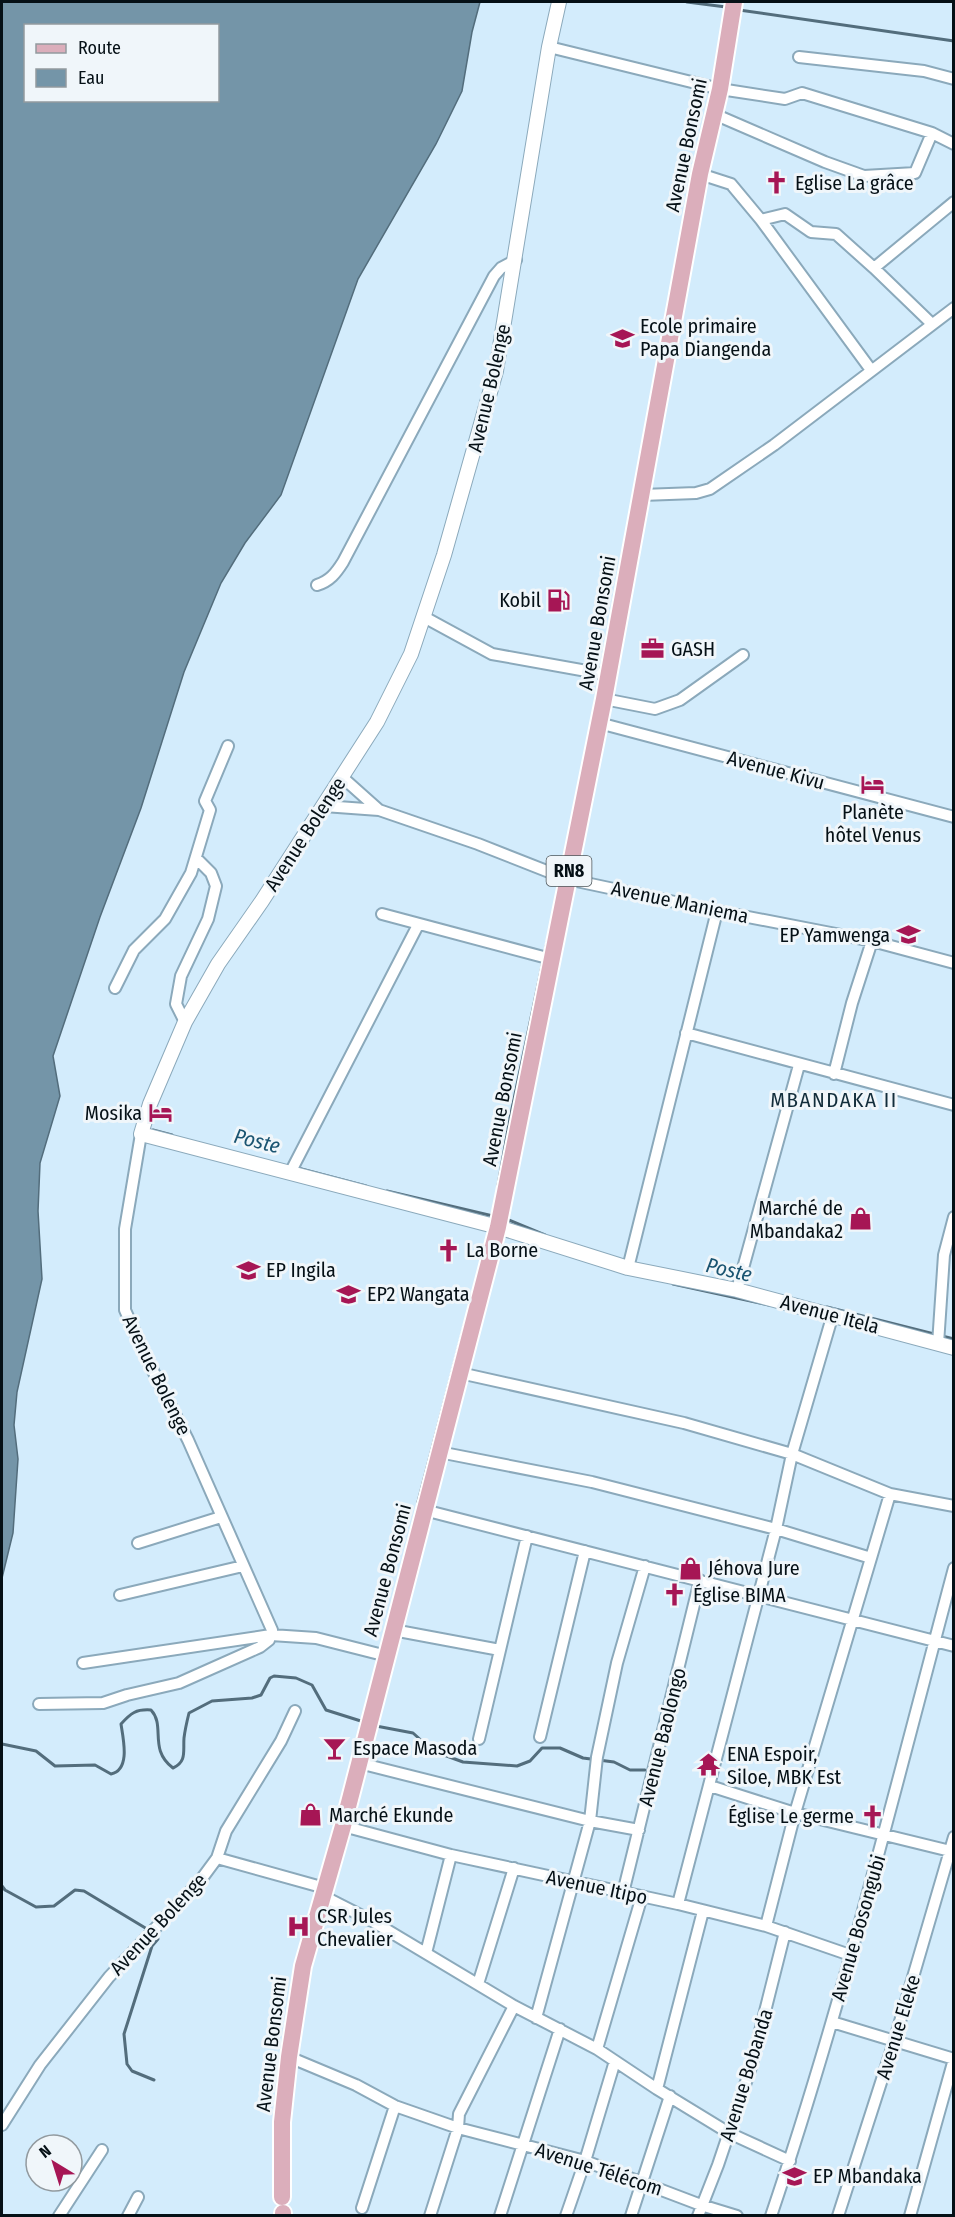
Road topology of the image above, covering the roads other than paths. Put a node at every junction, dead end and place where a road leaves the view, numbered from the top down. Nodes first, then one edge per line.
1 (559, 2) edge
2 (734, 2) edge
3 (549, 47) junction
4 (799, 57) dead end
5 (954, 79) edge
6 (720, 89) junction
7 (714, 114) junction
8 (932, 133) junction
9 (954, 144) edge
10 (700, 174) junction
11 (954, 202) edge
12 (762, 220) junction
13 (516, 260) junction
14 (874, 268) junction
15 (954, 308) edge
16 (932, 324) junction
17 (871, 370) junction
18 (642, 495) junction
19 (317, 585) dead end
20 (424, 617) junction
21 (743, 655) dead end
22 (609, 675) junction
23 (604, 699) junction
24 (599, 723) junction
25 (228, 746) dead end
26 (342, 777) junction
27 (324, 806) junction
28 (379, 810) junction
29 (954, 817) edge
30 (196, 858) junction
31 (567, 879) junction
32 (717, 911) junction
33 (382, 914) dead end
34 (418, 925) junction
35 (872, 940) junction
36 (550, 959) junction
37 (954, 963) edge
38 (115, 988) dead end
39 (185, 1022) junction
40 (686, 1033) junction
41 (799, 1065) junction
42 (834, 1074) junction
43 (954, 1105) edge
44 (141, 1134) junction
45 (290, 1173) junction
46 (954, 1217) edge
47 (498, 1227) junction
48 (628, 1268) junction
49 (737, 1290) junction
50 (833, 1314) junction
51 (938, 1344) junction
52 (954, 1348) edge
53 (460, 1373) junction
54 (439, 1452) junction
55 (792, 1454) junction
56 (890, 1494) junction
57 (954, 1506) edge
58 (424, 1510) junction
59 (221, 1517) junction
60 (776, 1530) junction
61 (527, 1536) junction
62 (138, 1543) dead end
63 (585, 1551) junction
64 (871, 1558) junction
65 (243, 1566) junction
66 (645, 1566) junction
67 (954, 1568) edge
68 (700, 1580) junction
69 (120, 1595) dead end
70 (759, 1595) junction
71 (853, 1619) junction
72 (393, 1630) junction
73 (271, 1635) junction
74 (935, 1641) junction
75 (954, 1646) edge
76 (500, 1650) junction
77 (387, 1656) junction
78 (83, 1663) dead end
79 (39, 1704) dead end
80 (295, 1711) dead end
81 (540, 1737) dead end
82 (479, 1739) dead end
83 (359, 1763) junction
84 (710, 1786) junction
85 (795, 1813) junction
86 (590, 1821) junction
87 (342, 1826) junction
88 (639, 1830) junction
89 (884, 1835) junction
90 (954, 1837) edge
91 (952, 1851) edge
92 (451, 1855) junction
93 (217, 1858) junction
94 (514, 1869) junction
95 (573, 1883) junction
96 (324, 1892) junction
97 (623, 1893) junction
98 (642, 1896) junction
99 (678, 1904) junction
100 (703, 1911) junction
101 (766, 1926) junction
102 (785, 1932) junction
103 (426, 1953) junction
104 (850, 1955) junction
105 (478, 1984) junction
106 (514, 2006) junction
107 (536, 2018) junction
108 (832, 2022) junction
109 (560, 2029) junction
110 (894, 2042) junction
111 (597, 2049) junction
112 (289, 2057) junction
113 (954, 2059) edge
114 (615, 2061) junction
115 (657, 2089) junction
116 (670, 2096) junction
117 (395, 2106) junction
118 (2, 2125) edge
119 (458, 2128) junction
120 (729, 2133) junction
121 (523, 2144) junction
122 (102, 2150) dead end
123 (585, 2161) junction
124 (790, 2161) junction
125 (643, 2181) junction
126 (138, 2197) dead end
127 (283, 2208) edge
128 (362, 2208) dead end
129 (700, 2210) edge
130 (59, 2216) edge
131 (128, 2216) edge
132 (430, 2216) edge
133 (500, 2216) edge
134 (566, 2216) edge
135 (631, 2216) edge
136 (737, 2216) edge
137 (771, 2216) edge
138 (838, 2216) edge
139 (910, 2216) edge

1 - 3 street, Avenue Bolenge
2 - 6 main road, Avenue Bonsomi / RN8
3 - 6 street
3 - 13 street, Avenue Bolenge
4 - 5 street
6 - 7 main road, Avenue Bonsomi / RN8
6 - 8 street
7 - 8 street
7 - 10 main road, Avenue Bonsomi / RN8
8 - 9 street
10 - 12 street
10 - 18 main road, Avenue Bonsomi / RN8
11 - 14 street
12 - 14 street
12 - 17 street
13 - 19 street
13 - 20 street, Avenue Bolenge
14 - 16 street
15 - 16 street
16 - 17 street
17 - 18 street
18 - 22 main road, Avenue Bonsomi / RN8
20 - 22 street
20 - 26 street, Avenue Bolenge
21 - 23 street
22 - 23 main road, Avenue Bonsomi / RN8
23 - 24 main road, Avenue Bonsomi / RN8
24 - 29 street, Avenue Kivu
24 - 31 main road, Avenue Bonsomi / RN8
25 - 30 street
26 - 27 street, Avenue Bolenge
26 - 28 street
27 - 28 street
27 - 39 street, Avenue Bolenge
28 - 31 street, Avenue Maniema
30 - 38 street
30 - 39 street
31 - 32 street, Avenue Maniema
31 - 36 main road, Avenue Bonsomi / RN8
32 - 35 street, Avenue Maniema
32 - 40 street
33 - 34 street
34 - 36 street
34 - 45 street
35 - 37 street, Avenue Maniema
35 - 42 street
36 - 47 main road, Avenue Bonsomi / RN8
39 - 44 street, Avenue Bolenge
40 - 41 street
40 - 48 street
41 - 42 street
41 - 49 street
42 - 43 street
44 - 45 street, Avenue Itela
44 - 59 street, Avenue Bolenge
45 - 47 street, Avenue Itela
46 - 51 street
47 - 48 street, Avenue Itela
47 - 53 main road, Avenue Bonsomi / RN8
48 - 49 street, Avenue Itela
49 - 50 street, Avenue Itela
50 - 51 street, Avenue Itela
50 - 55 street
51 - 52 street, Avenue Itela
53 - 54 main road, Avenue Bonsomi / RN8
53 - 55 street
54 - 58 main road, Avenue Bonsomi / RN8
54 - 60 street
55 - 56 street
55 - 60 street
56 - 57 street
56 - 64 street
58 - 61 street
58 - 72 main road, Avenue Bonsomi / RN8
59 - 62 street
59 - 65 street, Avenue Bolenge
60 - 64 street
60 - 70 street
61 - 63 street
61 - 76 street
63 - 66 street
63 - 81 street
64 - 71 street
65 - 69 street
65 - 73 street, Avenue Bolenge
66 - 68 street
66 - 86 street
67 - 74 street, Avenue Bosongubi
68 - 70 street
68 - 88 street, Avenue Baolongo
70 - 71 street
70 - 84 street
71 - 74 street
71 - 85 street
72 - 76 street
72 - 77 main road, Avenue Bonsomi / RN8
73 - 77 street
73 - 78 street
73 - 79 street
74 - 75 street
74 - 89 street, Avenue Bosongubi
76 - 82 street
77 - 83 main road, Avenue Bonsomi / RN8
80 - 93 street, Avenue Bolenge
83 - 86 street
83 - 87 main road, Avenue Bonsomi / RN8
84 - 85 street
84 - 99 street
85 - 89 street
85 - 101 street
86 - 88 street
86 - 95 street
87 - 92 street, Avenue Itipo
87 - 96 main road, Avenue Bonsomi / RN8
88 - 97 street, Avenue Baolongo
89 - 91 street
89 - 104 street, Avenue Bosongubi
90 - 91 street, Avenue Eleke
91 - 110 street, Avenue Eleke
92 - 94 street, Avenue Itipo
92 - 103 street
93 - 96 street
93 - 118 street, Avenue Bolenge
94 - 95 street, Avenue Itipo
94 - 105 street
95 - 97 street, Avenue Itipo
95 - 107 street
96 - 103 street
96 - 112 main road, Avenue Bonsomi / RN8
97 - 98 street, Avenue Itipo
98 - 99 street, Avenue Itipo
98 - 111 street
99 - 100 street, Avenue Itipo
100 - 101 street, Avenue Itipo
100 - 115 street
101 - 102 street, Avenue Itipo
102 - 104 street, Avenue Itipo
102 - 120 street, Avenue Bobanda
103 - 105 street
104 - 108 street, Avenue Bosongubi
105 - 106 street
106 - 107 street
106 - 119 street
107 - 109 street
108 - 110 street
108 - 124 street, Avenue Bosongubi
109 - 111 street
109 - 121 street
110 - 113 street
110 - 138 street, Avenue Eleke
111 - 114 street
112 - 117 street, Avenue Télécom
112 - 127 main road, Avenue Bonsomi / RN8
113 - 139 street
114 - 115 street
114 - 123 street
115 - 116 street
116 - 120 street
116 - 125 street
117 - 119 street, Avenue Télécom
117 - 128 street
119 - 121 street, Avenue Télécom
119 - 132 street
120 - 124 street
120 - 129 street, Avenue Bobanda
121 - 123 street, Avenue Télécom
121 - 133 street
122 - 130 street
123 - 125 street, Avenue Télécom
123 - 134 street
124 - 137 street, Avenue Bosongubi
125 - 129 street, Avenue Télécom
125 - 135 street
126 - 131 street
129 - 136 street, Avenue Télécom

